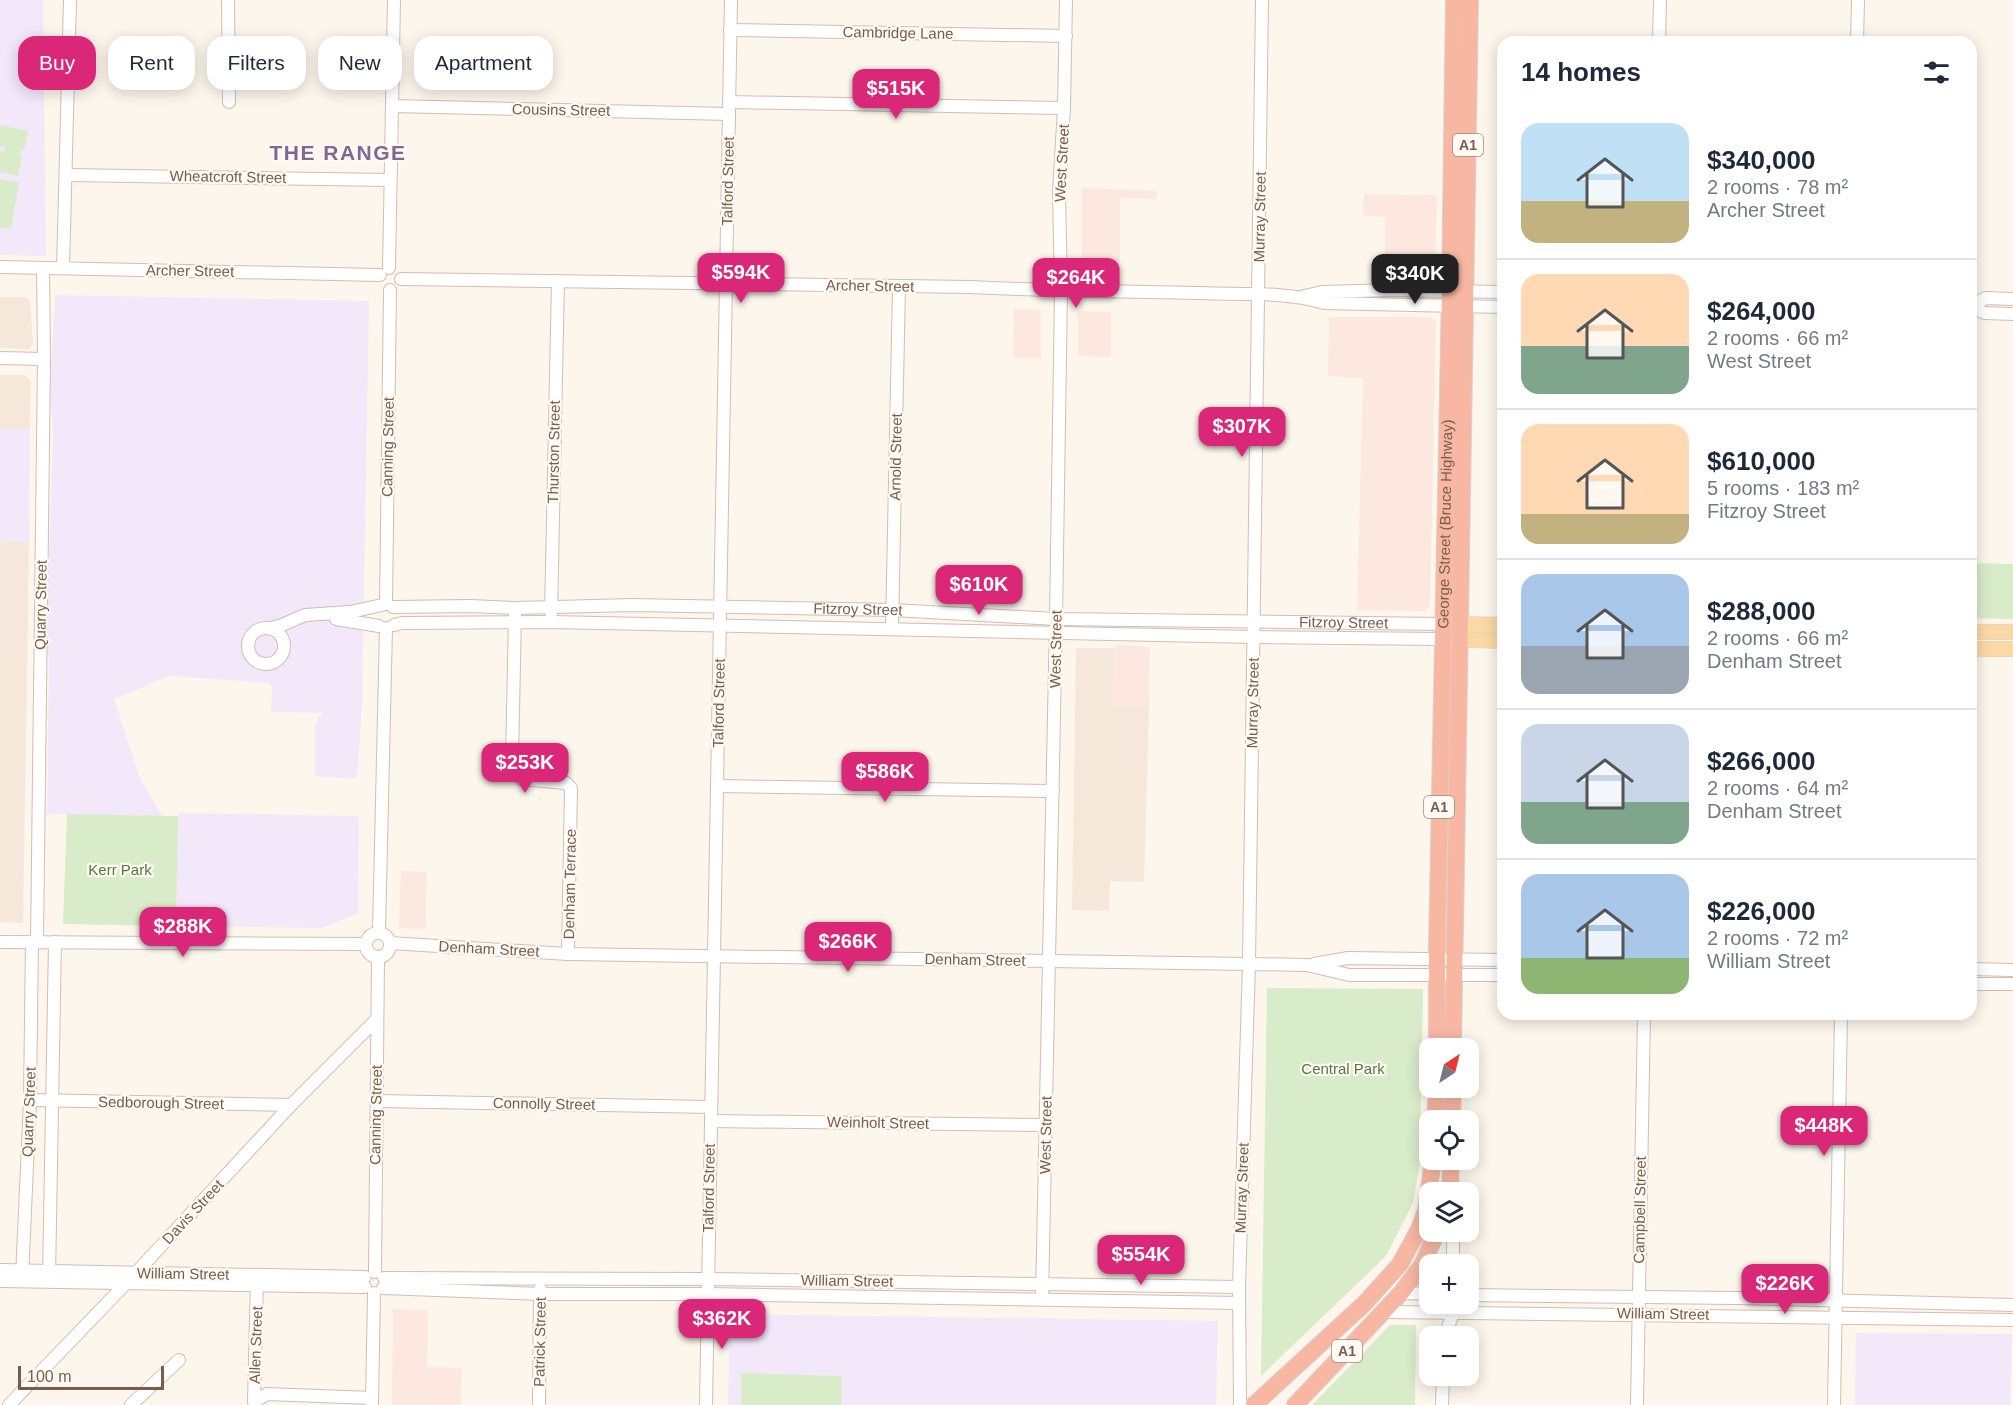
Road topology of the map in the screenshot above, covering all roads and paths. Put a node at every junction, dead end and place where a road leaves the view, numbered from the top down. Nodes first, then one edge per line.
1 (70, 0) edge
2 (228, 0) edge
3 (394, 0) edge
4 (731, 0) edge
5 (1066, 0) edge
6 (1262, 0) edge
7 (1454, 0) edge
8 (1470, 0) edge
9 (1660, 0) edge
10 (1858, 0) edge
11 (730, 30) junction
12 (1066, 36) junction
13 (1659, 36) edge
14 (1857, 36) edge
15 (229, 102) dead end
16 (393, 106) junction
17 (729, 108) junction
18 (1064, 108) junction
19 (67, 175) junction
20 (389, 180) junction
21 (0, 267) edge
22 (43, 268) junction
23 (63, 268) junction
24 (384, 272) junction
25 (401, 279) junction
26 (558, 281) junction
27 (726, 283) junction
28 (898, 286) junction
29 (390, 290) junction
30 (1061, 291) junction
31 (1497, 293) edge
32 (1259, 295) junction
33 (1458, 299) junction
34 (2013, 299) edge
35 (1977, 303) edge
36 (1497, 306) edge
37 (1977, 309) edge
38 (2013, 314) edge
39 (0, 358) edge
40 (44, 359) junction
41 (387, 605) junction
42 (470, 606) junction
43 (551, 606) junction
44 (515, 608) junction
45 (721, 608) junction
46 (893, 610) junction
47 (1056, 619) junction
48 (515, 622) junction
49 (550, 622) junction
50 (1254, 622) junction
51 (470, 623) junction
52 (1353, 623) junction
53 (720, 625) junction
54 (386, 626) junction
55 (1497, 626) edge
56 (271, 628) junction
57 (892, 629) junction
58 (1443, 632) junction
59 (1460, 632) junction
60 (1977, 632) edge
61 (2013, 632) edge
62 (1056, 633) junction
63 (1254, 637) junction
64 (283, 639) junction
65 (1353, 639) junction
66 (1497, 640) edge
67 (1977, 649) edge
68 (2013, 649) edge
69 (717, 786) junction
70 (1053, 791) junction
71 (379, 932) junction
72 (0, 942) edge
73 (35, 942) junction
74 (55, 942) junction
75 (390, 943) junction
76 (365, 944) junction
77 (568, 954) junction
78 (715, 955) junction
79 (378, 957) junction
80 (1497, 961) edge
81 (1050, 962) junction
82 (1249, 964) junction
83 (1446, 967) junction
84 (1977, 969) edge
85 (2013, 970) edge
86 (1497, 974) edge
87 (1977, 984) edge
88 (2013, 984) edge
89 (377, 1019) junction
90 (1644, 1020) edge
91 (1841, 1020) edge
92 (1438, 1038) edge
93 (1452, 1038) edge
94 (30, 1100) junction
95 (51, 1100) junction
96 (376, 1101) junction
97 (291, 1106) junction
98 (711, 1107) junction
99 (711, 1121) junction
100 (1046, 1125) junction
101 (1419, 1229) edge
102 (1432, 1242) edge
103 (0, 1270) edge
104 (136, 1273) junction
105 (22, 1276) junction
106 (50, 1276) junction
107 (540, 1279) junction
108 (708, 1279) junction
109 (257, 1280) junction
110 (0, 1281) edge
111 (126, 1283) junction
112 (374, 1283) junction
113 (1042, 1284) junction
114 (1239, 1287) junction
115 (1401, 1293) junction
116 (540, 1294) junction
117 (708, 1294) junction
118 (1419, 1294) edge
119 (1479, 1295) edge
120 (1639, 1298) junction
121 (1042, 1299) junction
122 (1836, 1301) junction
123 (1239, 1303) junction
124 (2013, 1305) edge
125 (1385, 1312) junction
126 (1419, 1312) edge
127 (1479, 1313) edge
128 (1638, 1314) junction
129 (1835, 1318) junction
130 (2013, 1320) edge
131 (1326, 1340) junction
132 (179, 1360) dead end
133 (1443, 1386) edge
134 (1309, 1391) junction
135 (372, 1402) edge
136 (252, 1403) edge
137 (9, 1405) edge
138 (131, 1405) edge
139 (539, 1405) edge
140 (706, 1405) edge
141 (1240, 1405) edge
142 (1254, 1405) edge
143 (1287, 1405) edge
144 (1295, 1405) edge
145 (1442, 1405) edge
146 (1637, 1405) edge
147 (1834, 1405) edge

1 - 19 street
2 - 15 street
3 - 16 street
4 - 11 street, Talford Street
5 - 12 street, West Street
6 - 32 street, Murray Street
7 - 33 highway, George Street (Bruce Highway) / A1
8 - 33 highway, George Street (Bruce Highway) / A1
9 - 13 street
10 - 14 street
11 - 12 street, Cambridge Lane
11 - 17 street, Talford Street
12 - 18 street, West Street
16 - 17 street, Cousins Street
16 - 20 street
17 - 18 street, Cousins Street
17 - 27 street, Talford Street
18 - 30 street, West Street
19 - 20 street, Wheatcroft Street
19 - 23 street
20 - 24 street
21 - 22 street, Archer Street
22 - 23 street, Archer Street
22 - 40 street, Quarry Street
23 - 24 street, Archer Street
24 - 25 street
24 - 29 street
25 - 26 street, Archer Street
25 - 29 street
26 - 27 street, Archer Street
26 - 43 street, Thurston Street
27 - 28 street, Archer Street
27 - 45 street, Talford Street
28 - 30 street, Archer Street
28 - 46 street, Arnold Street
29 - 41 street, Canning Street
30 - 32 street, Archer Street
30 - 47 street, West Street
31 - 33 street, Archer Street
32 - 33 street, Archer Street
32 - 50 street, Murray Street
33 - 36 street, Archer Street
33 - 58 highway, George Street (Bruce Highway) / A1
33 - 59 highway, George Street (Bruce Highway) / A1
34 - 35 street
37 - 38 street
39 - 40 street
40 - 73 street, Quarry Street
41 - 42 street, Fitzroy Street
41 - 54 street
41 - 54 street
41 - 56 street, Fitzroy Street
42 - 44 street, Fitzroy Street
42 - 51 street
43 - 44 street, Fitzroy Street
43 - 45 street, Fitzroy Street
43 - 49 street, Thurston Street
44 - 48 street, Denham Terrace
45 - 46 street, Fitzroy Street
45 - 53 street, Talford Street
46 - 47 street, Fitzroy Street
46 - 57 street, Arnold Street
47 - 50 street, Fitzroy Street
47 - 62 street, West Street
48 - 49 street, Fitzroy Street
48 - 51 street, Fitzroy Street
48 - 77 street, Denham Terrace
49 - 53 street, Fitzroy Street
50 - 52 street, Fitzroy Street
50 - 63 street, Murray Street
51 - 54 street, Fitzroy Street
52 - 58 street, Fitzroy Street
52 - 65 street
53 - 57 street, Fitzroy Street
53 - 69 street, Talford Street
54 - 64 street, Fitzroy Street
54 - 71 street
55 - 59 main road, Fitzroy Street
56 - 64 street
56 - 64 street
57 - 62 street, Fitzroy Street
58 - 59 main road, Fitzroy Street
58 - 65 street, Fitzroy Street
58 - 83 highway, George Street (Bruce Highway) / A1
59 - 66 main road, Fitzroy Street
59 - 83 highway, George Street (Bruce Highway) / A1
60 - 61 main road
62 - 63 street, Fitzroy Street
62 - 70 street, West Street
63 - 65 street, Fitzroy Street
63 - 82 street, Murray Street
67 - 68 main road
69 - 70 street
69 - 78 street, Talford Street
70 - 81 street, West Street
71 - 75 street
71 - 76 street
72 - 73 street
73 - 74 street
73 - 94 street, Quarry Street
74 - 76 street
74 - 95 street, Quarry Street
75 - 77 street, Denham Street
75 - 79 street
76 - 79 street
77 - 78 street, Denham Street
78 - 81 street, Denham Street
78 - 98 street, Talford Street
79 - 89 street, Canning Street
80 - 83 street, Denham Street
81 - 82 street, Denham Street
81 - 100 street, West Street
82 - 83 street, Denham Street
82 - 114 street, Murray Street
83 - 86 street, Denham Street
83 - 92 highway, George Street (Bruce Highway) / A1
83 - 93 highway, George Street (Bruce Highway) / A1
84 - 85 street
87 - 88 street
89 - 96 street, Canning Street
89 - 97 street, Davis Street
90 - 120 street, Campbell Street
91 - 122 street
94 - 95 street, Sedborough Street
94 - 105 street, Quarry Street
95 - 97 street, Sedborough Street
95 - 106 street, Quarry Street
96 - 98 street, Connolly Street
96 - 112 street, Canning Street
97 - 104 street, Davis Street
98 - 99 street, Talford Street
99 - 100 street, Weinholt Street
99 - 108 street, Talford Street
100 - 113 street, West Street
101 - 131 highway, A1
102 - 115 highway, A1
103 - 105 street, William Street
104 - 106 street, William Street
104 - 109 street, William Street
104 - 111 street, Davis Street
105 - 106 street, William Street
105 - 110 street, William Street
106 - 111 street, William Street
107 - 108 street, William Street
107 - 112 street, William Street
107 - 116 street, Patrick Street
108 - 113 street, William Street
108 - 117 street, Talford Street
109 - 111 street, William Street
109 - 112 street, William Street
109 - 136 street, Allen Street
111 - 137 street, Davis Street
112 - 116 street, William Street
112 - 135 street, Canning Street
113 - 114 street, William Street
113 - 121 street, West Street
114 - 123 street, Murray Street
115 - 118 street
115 - 125 highway, A1
115 - 131 highway
116 - 117 street, William Street
116 - 139 street, Patrick Street
117 - 121 street, William Street
117 - 140 street, Talford Street
119 - 120 street, William Street
120 - 122 street, William Street
120 - 128 street, Campbell Street
121 - 123 street, William Street
122 - 124 street, William Street
122 - 129 street
123 - 141 street, Murray Street
125 - 126 street, William Street
125 - 134 highway, A1
127 - 128 street, William Street
128 - 129 street, William Street
128 - 146 street, Campbell Street
129 - 130 street, William Street
129 - 147 street
131 - 142 highway, A1
132 - 138 street
133 - 145 street
134 - 143 street
134 - 144 highway, A1
135 - 136 street, Allen Street

